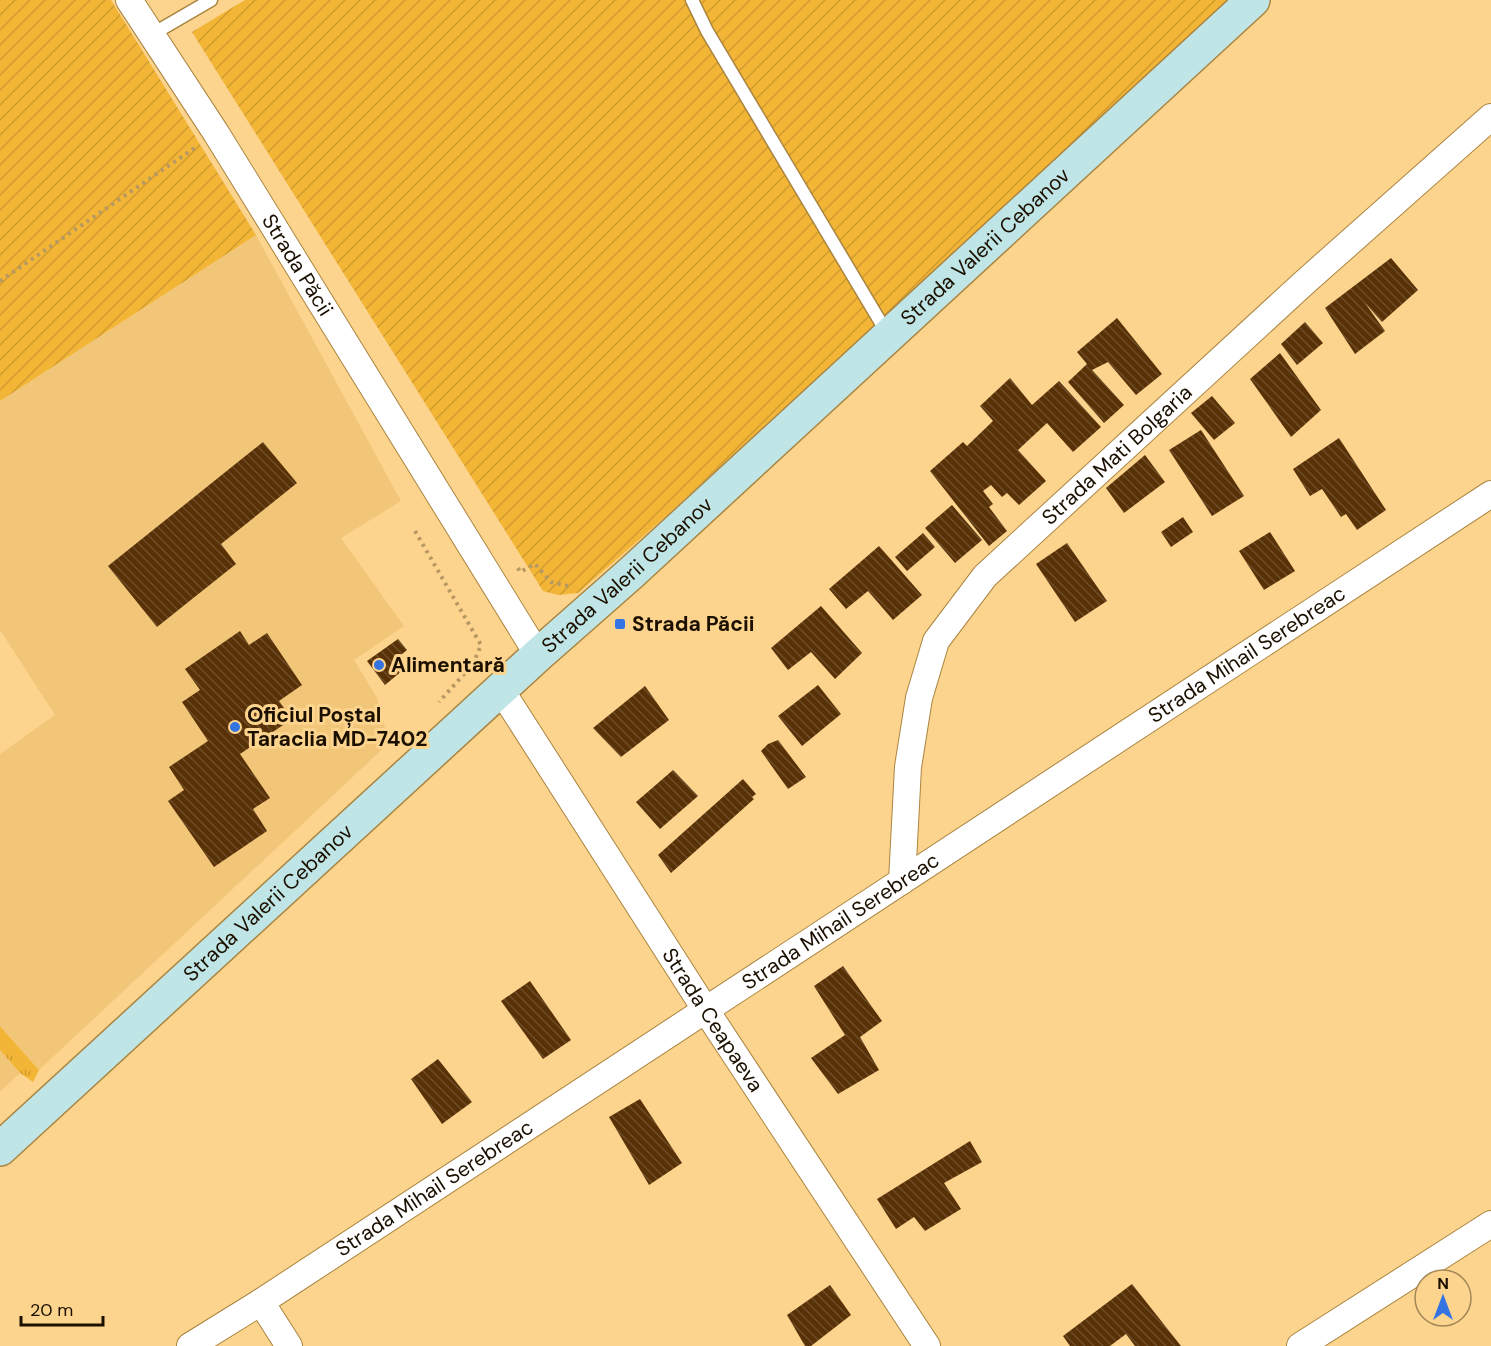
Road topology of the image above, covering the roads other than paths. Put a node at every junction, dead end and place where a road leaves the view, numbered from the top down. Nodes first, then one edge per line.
1 (129, 0) edge
2 (211, 0) edge
3 (692, 0) edge
4 (1253, 0) edge
5 (151, 35) junction
6 (1491, 117) edge
7 (888, 334) junction
8 (1491, 494) edge
9 (538, 655) junction
10 (501, 690) junction
11 (902, 881) junction
12 (705, 1009) junction
13 (0, 1149) edge
14 (1491, 1224) edge
15 (261, 1302) junction
16 (190, 1346) edge
17 (289, 1346) edge
18 (927, 1346) edge
19 (1300, 1346) edge

1 - 5 street, Strada Păcii
2 - 5 lane
3 - 7 lane
4 - 7 street, Strada Valerii Cebanov
5 - 9 street, Strada Păcii
6 - 11 street, Strada Mati Bolgaria
7 - 9 street, Strada Valerii Cebanov
8 - 11 street, Strada Mihail Serebreac
9 - 10 street, Strada Valerii Cebanov
10 - 12 street, Strada Ceapaeva
10 - 13 street, Strada Valerii Cebanov
11 - 12 street, Strada Mihail Serebreac
12 - 15 street, Strada Mihail Serebreac
12 - 18 street, Strada Ceapaeva
14 - 19 street
15 - 16 street, Strada Mihail Serebreac
15 - 17 street

